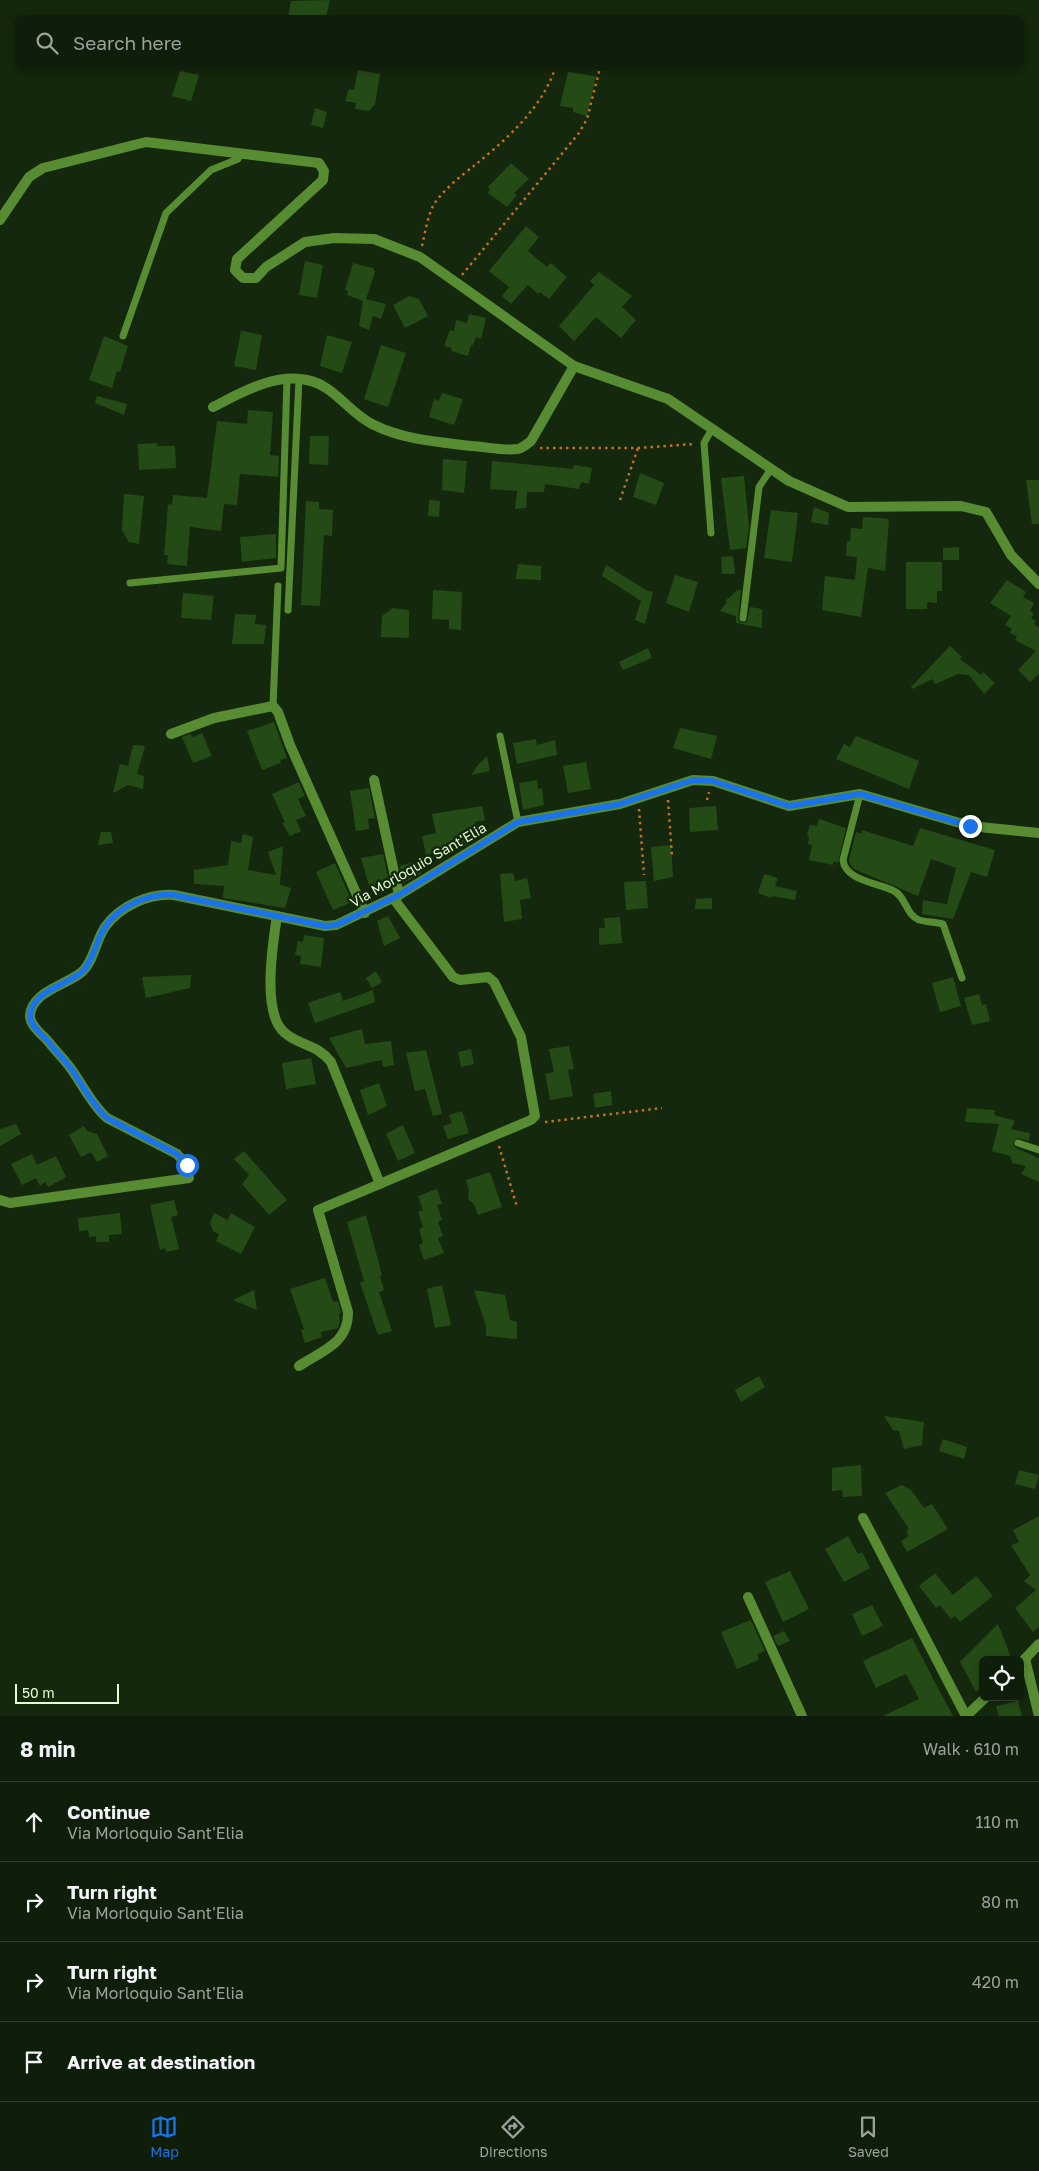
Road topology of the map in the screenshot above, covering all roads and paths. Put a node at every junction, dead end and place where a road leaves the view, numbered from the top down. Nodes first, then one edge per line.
1 (554, 70) edge
2 (599, 70) edge
3 (240, 154) junction
4 (0, 220) edge
5 (420, 257) junction
6 (457, 282) junction
7 (123, 336) dead end
8 (574, 366) junction
9 (287, 379) junction
10 (299, 379) junction
11 (213, 407) dead end
12 (712, 429) junction
13 (531, 441) junction
14 (704, 443) junction
15 (638, 448) junction
16 (771, 469) junction
17 (620, 500) dead end
18 (711, 533) dead end
19 (130, 583) dead end
20 (1039, 584) edge
21 (278, 586) dead end
22 (288, 610) dead end
23 (743, 618) dead end
24 (273, 706) junction
25 (171, 734) dead end
26 (500, 736) dead end
27 (374, 780) dead end
28 (667, 788) junction
29 (860, 794) junction
30 (638, 798) junction
31 (518, 822) junction
32 (1039, 833) edge
33 (672, 856) dead end
34 (644, 875) dead end
35 (396, 896) junction
36 (365, 913) junction
37 (277, 916) junction
38 (962, 978) dead end
39 (662, 1108) dead end
40 (535, 1116) junction
41 (496, 1135) junction
42 (1018, 1143) dead end
43 (1039, 1150) edge
44 (380, 1184) junction
45 (0, 1200) edge
46 (517, 1206) dead end
47 (299, 1366) dead end
48 (863, 1518) dead end
49 (748, 1597) dead end
50 (1039, 1644) edge
51 (1024, 1660) edge
52 (1024, 1664) edge
53 (982, 1701) edge
54 (802, 1716) edge
55 (966, 1716) edge
56 (1039, 1716) edge

1 - 5 path
2 - 6 path
3 - 4 street
3 - 5 street
3 - 7 lane
5 - 6 street
6 - 8 street
8 - 12 street
8 - 13 street
9 - 10 street
9 - 11 street
9 - 19 lane
10 - 13 street
10 - 22 lane
12 - 14 lane
12 - 16 street
13 - 15 path
14 - 15 path
14 - 18 lane
15 - 17 path
16 - 20 street
16 - 23 lane
21 - 24 lane
24 - 25 street
24 - 36 street
26 - 31 lane
27 - 35 street
28 - 29 street, Via Morloquio Sant'Elia
28 - 30 street, Via Morloquio Sant'Elia
28 - 33 path
29 - 32 street, Via Morloquio Sant'Elia
29 - 38 lane
30 - 31 street, Via Morloquio Sant'Elia
30 - 34 path
31 - 35 street, Via Morloquio Sant'Elia
35 - 36 street, Via Morloquio Sant'Elia
35 - 40 street
36 - 37 street, Via Morloquio Sant'Elia
37 - 44 street
37 - 45 street, Via Morloquio Sant'Elia
39 - 40 path
40 - 41 street
41 - 44 street
41 - 46 path
42 - 43 lane
44 - 47 street
48 - 55 street
49 - 54 street
50 - 51 street
52 - 56 street
53 - 55 street

